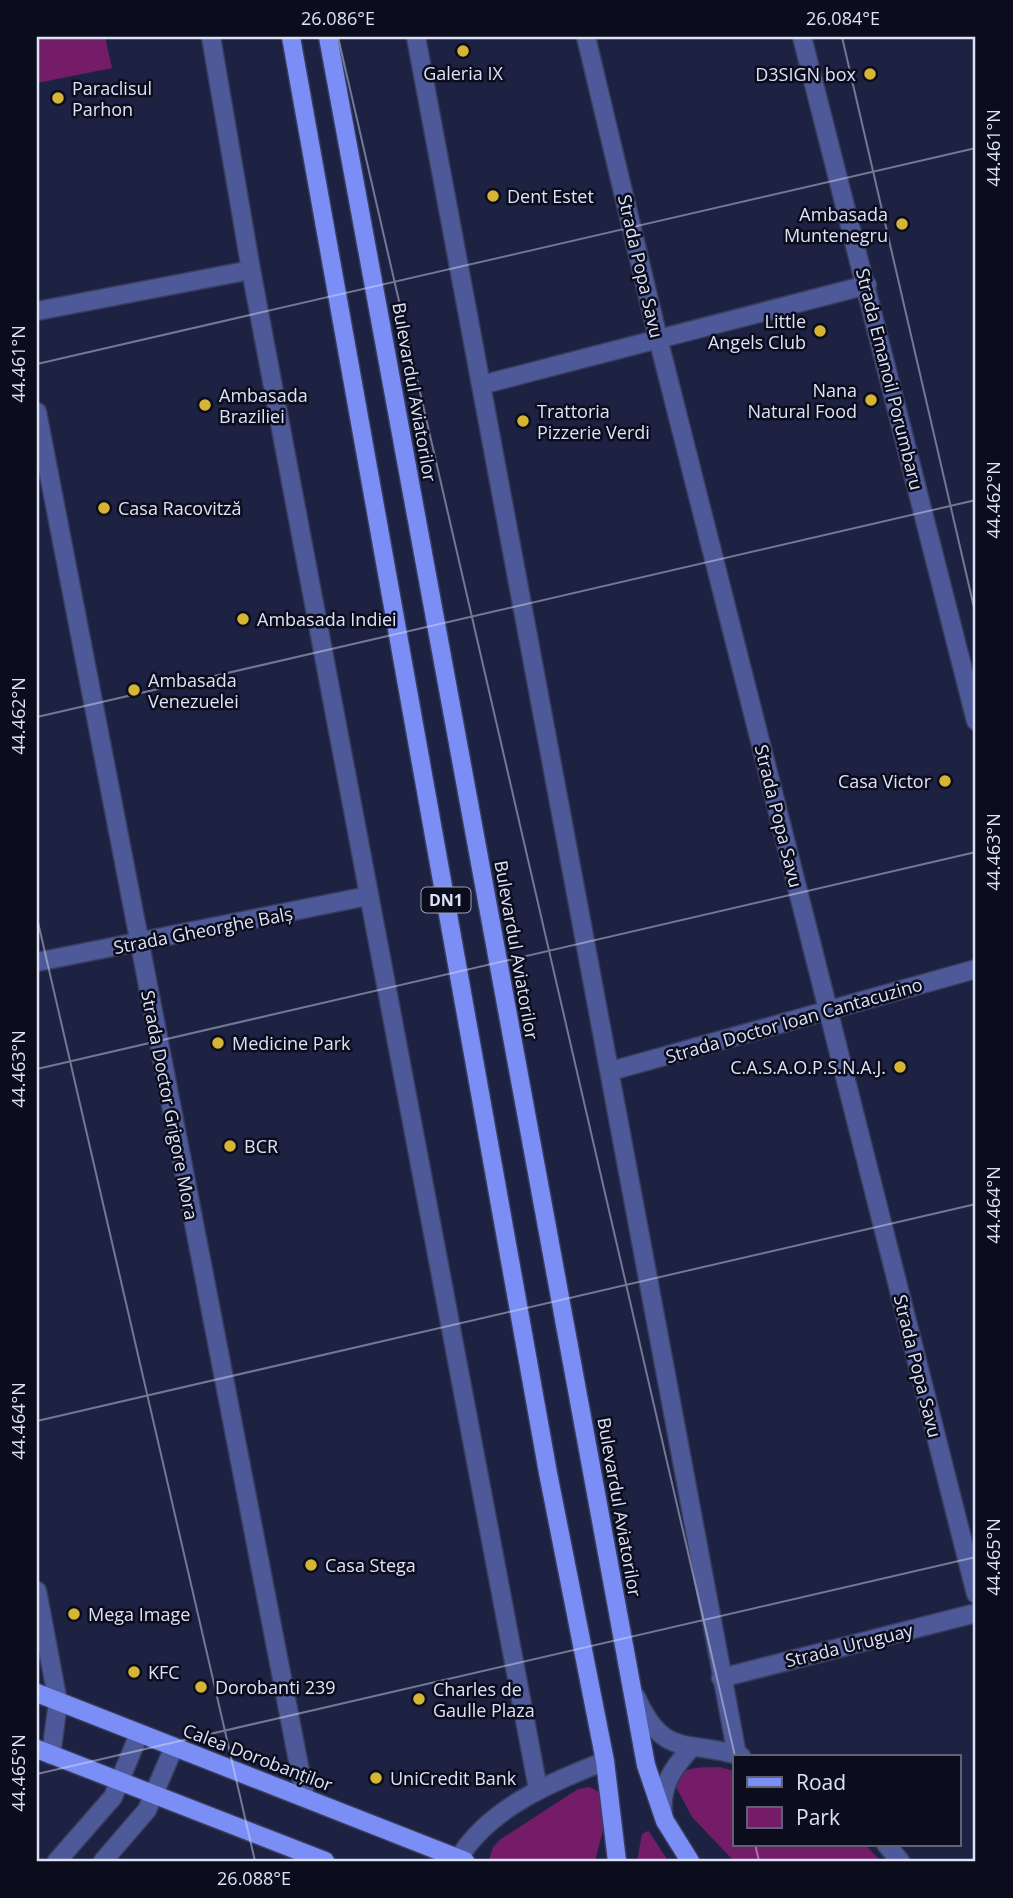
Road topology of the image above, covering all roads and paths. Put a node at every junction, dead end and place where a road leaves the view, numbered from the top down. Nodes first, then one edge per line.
1 (211, 37) edge
2 (291, 37) edge
3 (328, 37) edge
4 (416, 37) edge
5 (586, 37) edge
6 (802, 37) edge
7 (251, 270) junction
8 (867, 285) junction
9 (37, 311) edge
10 (658, 338) junction
11 (481, 385) junction
12 (37, 412) edge
13 (976, 721) edge
14 (368, 896) junction
15 (139, 943) junction
16 (37, 962) edge
17 (976, 970) edge
18 (828, 1011) junction
19 (611, 1071) junction
20 (37, 1591) edge
21 (976, 1594) edge
22 (976, 1613) edge
23 (721, 1678) junction
24 (631, 1686) junction
25 (37, 1693) edge
26 (58, 1702) junction
27 (139, 1734) junction
28 (174, 1747) junction
29 (691, 1748) junction
30 (44, 1752) edge
31 (733, 1755) edge
32 (739, 1755) edge
33 (605, 1762) junction
34 (120, 1782) junction
35 (538, 1789) junction
36 (155, 1795) junction
37 (305, 1797) junction
38 (664, 1821) junction
39 (888, 1846) edge
40 (460, 1860) edge
41 (57, 1861) edge
42 (103, 1861) edge
43 (325, 1861) edge
44 (617, 1861) edge
45 (690, 1861) edge
46 (901, 1861) edge

1 - 7 street
2 - 33 main road, DN1
3 - 24 main road, Bulevardul Aviatorilor / DN1
4 - 11 street
5 - 10 street, Strada Popa Savu
6 - 8 street, Strada Emanoil Porumbaru
7 - 9 street
7 - 14 street
8 - 10 street
8 - 13 street, Strada Emanoil Porumbaru
10 - 11 street
10 - 18 street, Strada Popa Savu
11 - 19 street
12 - 15 street, Strada Doctor Grigore Mora
14 - 15 street, Strada Gheorghe Balș
14 - 35 street
15 - 16 street, Strada Gheorghe Balș
15 - 37 street, Strada Doctor Grigore Mora
17 - 18 street, Strada Doctor Ioan Cantacuzino
18 - 19 street, Strada Doctor Ioan Cantacuzino
18 - 21 street, Strada Popa Savu
19 - 23 street
20 - 26 street
22 - 23 street, Strada Uruguay
23 - 32 street
24 - 29 street
24 - 38 main road, Bulevardul Aviatorilor / DN1
25 - 26 main road, Calea Dorobanților
26 - 27 main road, Calea Dorobanților
26 - 30 street
27 - 28 main road, Calea Dorobanților
27 - 34 street
28 - 36 street
28 - 37 main road, Calea Dorobanților
29 - 31 street
29 - 38 street
30 - 34 main road
33 - 35 street
33 - 44 main road, DN1
34 - 36 main road
34 - 41 street
35 - 40 street
36 - 42 street
36 - 43 main road
37 - 40 main road, Calea Dorobanților
38 - 45 main road, Bulevardul Aviatorilor
39 - 46 street

